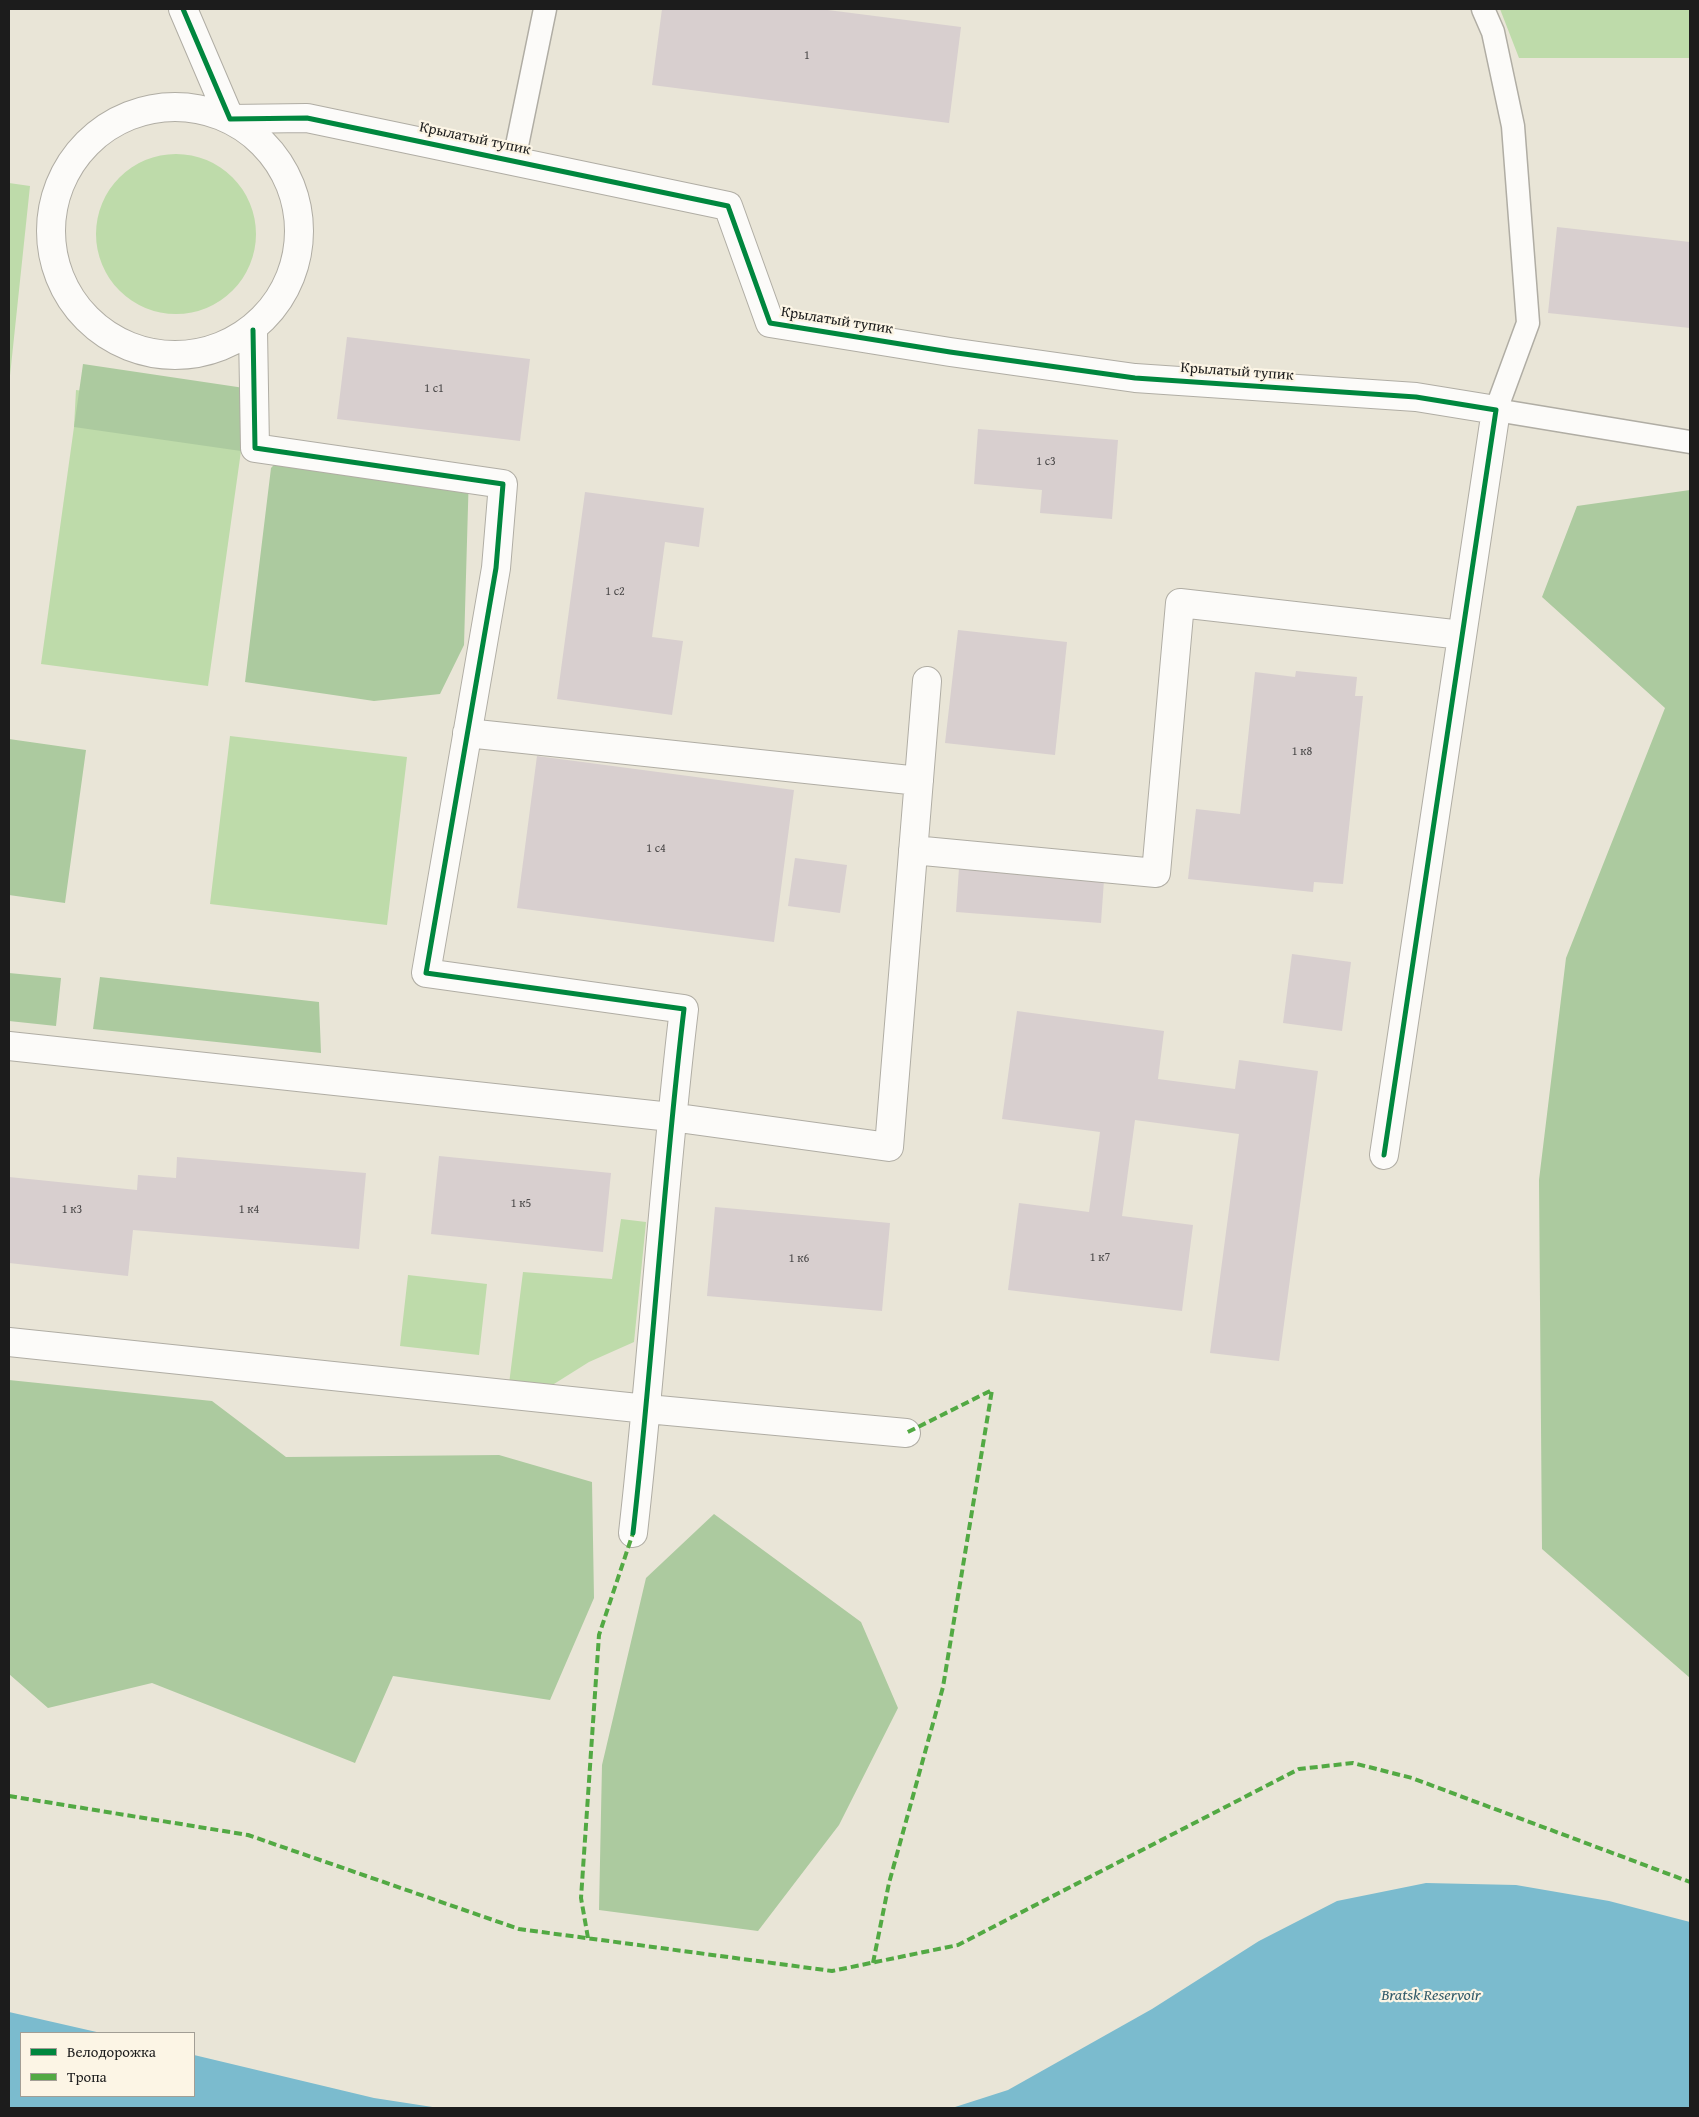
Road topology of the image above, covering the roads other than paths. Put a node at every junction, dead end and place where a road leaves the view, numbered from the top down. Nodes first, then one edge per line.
1 (183, 9) edge
2 (545, 9) edge
3 (1483, 9) edge
4 (230, 119) junction
5 (514, 160) junction
6 (253, 330) junction
7 (1496, 410) junction
8 (1690, 442) edge
9 (1462, 635) junction
10 (927, 681) dead end
11 (467, 734) junction
12 (919, 781) junction
13 (913, 850) junction
14 (9, 1046) edge
15 (671, 1117) junction
16 (1384, 1155) dead end
17 (9, 1342) edge
18 (647, 1409) junction
19 (906, 1433) dead end
20 (633, 1533) dead end

1 - 4 street
2 - 5 lane
3 - 7 lane
4 - 5 street, Крылатый тупик
4 - 6 street
4 - 6 street
5 - 7 street, Крылатый тупик
6 - 11 street
7 - 8 lane
7 - 9 street
9 - 13 street
9 - 16 street
10 - 12 street
11 - 12 street
11 - 15 street
12 - 13 street
13 - 15 street
14 - 15 street
15 - 18 street
17 - 18 street
18 - 19 street
18 - 20 street

